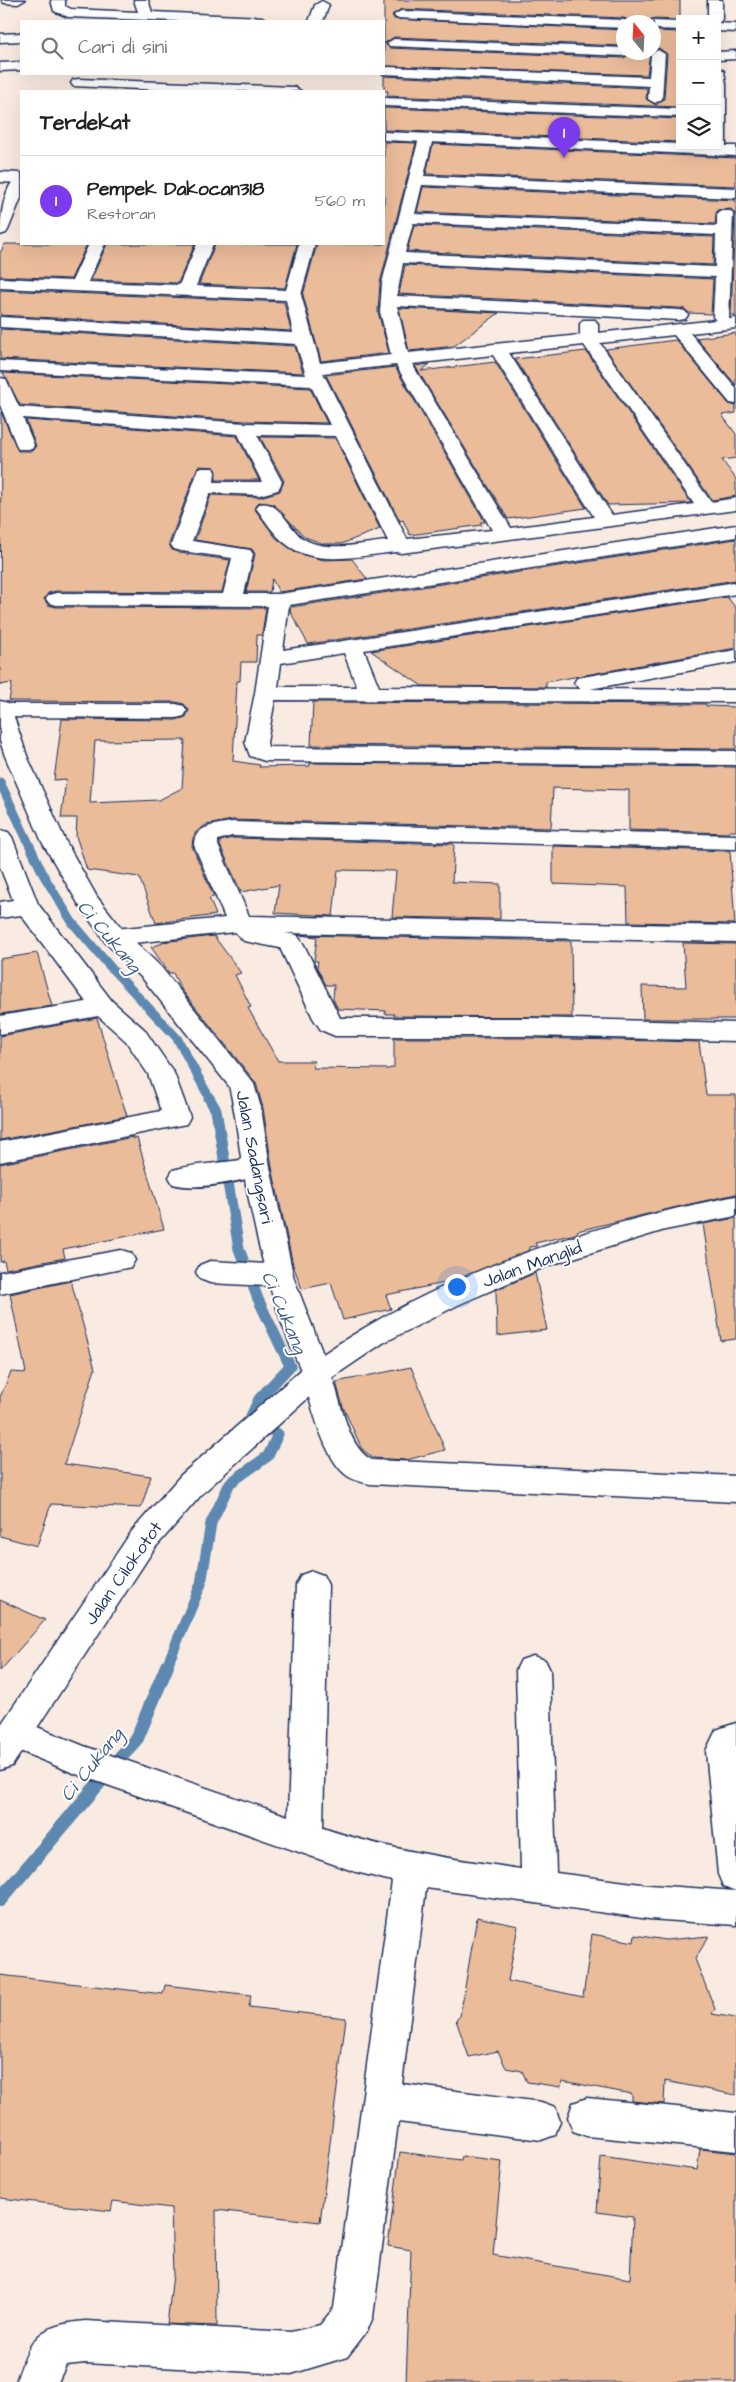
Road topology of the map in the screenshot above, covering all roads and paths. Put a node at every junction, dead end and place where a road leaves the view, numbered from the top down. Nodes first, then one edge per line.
1 (9, 0) edge
2 (18, 0) edge
3 (58, 0) edge
4 (141, 0) edge
5 (170, 0) edge
6 (404, 0) edge
7 (715, 0) edge
8 (250, 5) dead end
9 (322, 5) dead end
10 (715, 15) edge
11 (146, 16) junction
12 (66, 17) edge
13 (162, 17) junction
14 (242, 20) edge
15 (316, 20) edge
16 (616, 25) edge
17 (661, 25) edge
18 (676, 26) edge
19 (721, 27) edge
20 (736, 28) edge
21 (20, 37) edge
22 (0, 38) edge
23 (393, 48) junction
24 (616, 52) edge
25 (661, 54) edge
26 (736, 55) edge
27 (721, 56) edge
28 (20, 66) edge
29 (0, 67) edge
30 (295, 75) edge
31 (721, 78) edge
32 (657, 82) junction
33 (74, 83) edge
34 (736, 84) edge
35 (261, 90) edge
36 (288, 90) edge
37 (385, 102) edge
38 (654, 111) junction
39 (676, 113) edge
40 (721, 115) edge
41 (736, 116) edge
42 (385, 136) edge
43 (426, 138) junction
44 (718, 151) joint
45 (736, 151) edge
46 (0, 176) edge
47 (20, 179) edge
48 (416, 180) junction
49 (20, 181) edge
50 (731, 193) edge
51 (408, 218) junction
52 (0, 230) edge
53 (724, 231) junction
54 (97, 245) edge
55 (205, 245) edge
56 (307, 245) edge
57 (398, 258) junction
58 (724, 272) junction
59 (0, 283) edge
60 (77, 287) junction
61 (185, 292) junction
62 (293, 295) junction
63 (388, 301) junction
64 (589, 310) junction
65 (731, 320) edge
66 (0, 322) edge
67 (677, 328) junction
68 (303, 338) junction
69 (589, 339) junction
70 (497, 348) junction
71 (401, 359) junction
72 (0, 366) edge
73 (316, 375) junction
74 (0, 383) edge
75 (736, 399) edge
76 (12, 412) junction
77 (245, 429) junction
78 (344, 431) junction
79 (25, 445) dead end
80 (736, 504) edge
81 (266, 508) dead end
82 (706, 508) junction
83 (606, 522) junction
84 (736, 531) edge
85 (505, 535) junction
86 (401, 547) junction
87 (736, 588) edge
88 (56, 598) dead end
89 (232, 600) junction
90 (279, 600) junction
91 (351, 646) junction
92 (736, 656) edge
93 (271, 658) junction
94 (266, 693) junction
95 (521, 694) junction
96 (371, 695) junction
97 (736, 696) edge
98 (0, 709) edge
99 (176, 711) dead end
100 (736, 758) edge
101 (0, 837) edge
102 (736, 842) edge
103 (28, 906) junction
104 (0, 910) edge
105 (240, 924) junction
106 (736, 934) edge
107 (115, 936) junction
108 (103, 1007) junction
109 (0, 1025) edge
110 (736, 1032) edge
111 (0, 1152) edge
112 (248, 1169) junction
113 (183, 1177) dead end
114 (736, 1206) edge
115 (121, 1260) dead end
116 (223, 1272) dead end
117 (273, 1277) junction
118 (0, 1283) edge
119 (317, 1373) junction
120 (736, 1489) edge
121 (312, 1585) dead end
122 (533, 1670) dead end
123 (736, 1738) edge
124 (7, 1744) edge
125 (304, 1838) junction
126 (411, 1869) junction
127 (736, 1874) edge
128 (539, 1888) junction
129 (736, 1908) edge
130 (382, 2101) junction
131 (587, 2116) dead end
132 (541, 2121) dead end
133 (736, 2132) edge
134 (37, 2382) edge

1 - 2 street
3 - 12 street
4 - 11 street
5 - 13 street
6 - 23 street
7 - 10 street
8 - 14 street
9 - 15 street
11 - 12 street
11 - 13 street
13 - 14 street
16 - 23 street
17 - 18 street
19 - 20 street
21 - 22 street
23 - 24 street
23 - 32 street
25 - 32 street
26 - 27 street
28 - 29 street
30 - 36 street
31 - 34 street
32 - 38 street
33 - 35 street
37 - 38 street
38 - 39 street
40 - 41 street
42 - 43 street
43 - 44 street
43 - 48 street
44 - 45 street
46 - 47 street
48 - 50 street
48 - 51 street
49 - 52 street
50 - 53 street
51 - 53 street
51 - 57 street
53 - 58 street
54 - 60 street
55 - 61 street
56 - 62 street
57 - 58 street
57 - 63 street
58 - 65 street
59 - 60 street
60 - 61 street
61 - 62 street
62 - 68 street
63 - 64 street
63 - 71 street
64 - 65 street
64 - 69 street
65 - 67 street
66 - 68 street
67 - 69 street
67 - 75 street
68 - 73 street
69 - 70 street
69 - 82 street
70 - 71 street
70 - 83 street
71 - 73 street
71 - 85 street
72 - 73 street
73 - 78 street
74 - 76 street
76 - 77 street
76 - 79 street
77 - 78 street
77 - 89 street
78 - 86 street
80 - 82 street
81 - 86 street
82 - 83 street
83 - 85 street
84 - 90 street
85 - 86 street
87 - 91 street
88 - 89 street
89 - 90 street
90 - 93 street
91 - 93 street
91 - 96 street
92 - 95 street
93 - 94 street
94 - 96 street
94 - 100 street
95 - 96 street
95 - 97 street
98 - 99 street
98 - 107 street, Jalan Sadangsari
101 - 103 street
102 - 105 street
103 - 104 street
103 - 108 street
105 - 106 street
105 - 107 street
105 - 110 street
107 - 112 street, Jalan Sadangsari
108 - 109 street
108 - 111 street
112 - 113 street
112 - 117 street, Jalan Sadangsari
114 - 119 street, Jalan Manglid
115 - 118 street
116 - 117 street
117 - 119 street, Jalan Sadangsari
119 - 120 street, Jalan Sadangsari
119 - 124 street, Jalan Cilokotot
121 - 125 street
122 - 128 street
123 - 127 street
124 - 125 street
125 - 126 street
126 - 128 street
126 - 130 street
128 - 129 street
130 - 132 street
130 - 134 street
131 - 133 street

